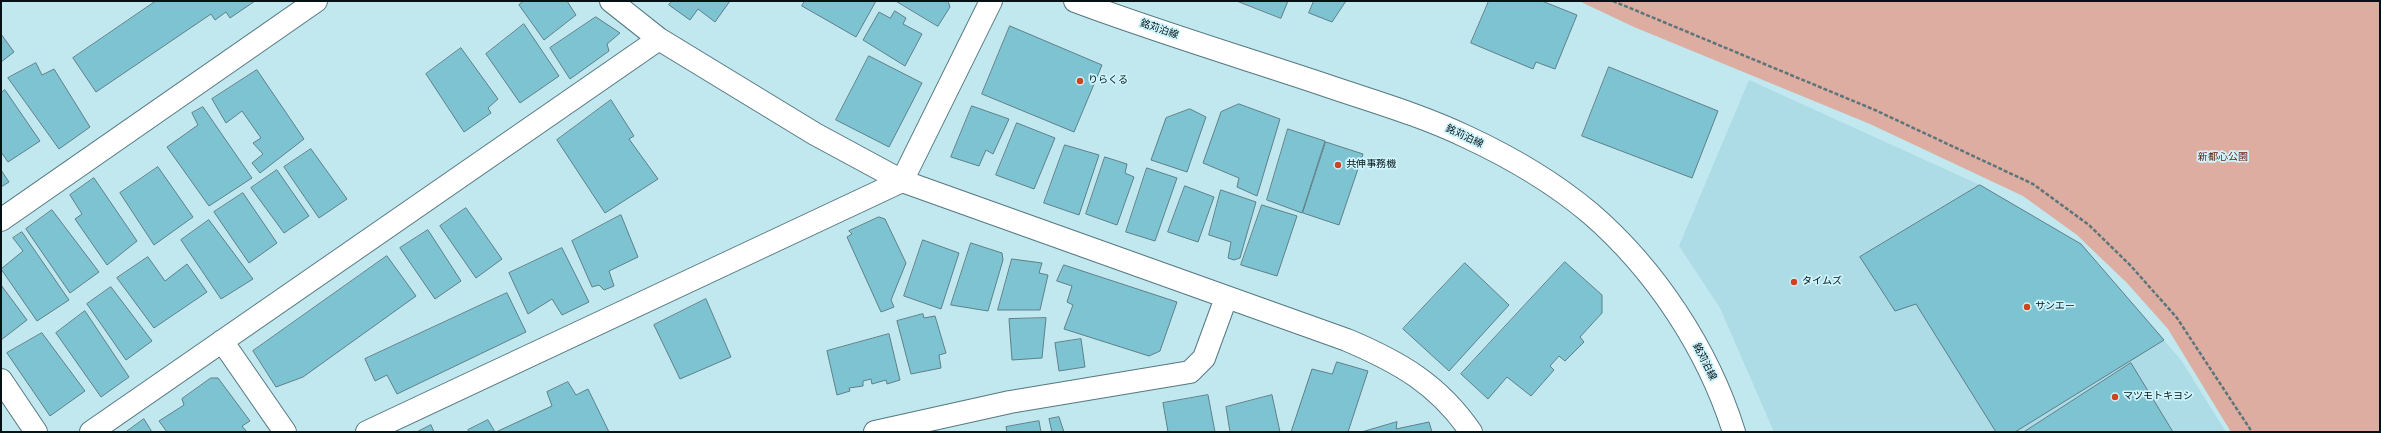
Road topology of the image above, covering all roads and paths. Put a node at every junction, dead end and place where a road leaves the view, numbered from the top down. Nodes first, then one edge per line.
1 (316, 1) edge
2 (611, 1) edge
3 (991, 1) edge
4 (1075, 1) edge
5 (1613, 1) edge
6 (659, 38) junction
7 (902, 182) junction
8 (1, 220) edge
9 (1226, 298) junction
10 (222, 341) junction
11 (1, 380) edge
12 (36, 432) edge
13 (91, 432) edge
14 (285, 432) edge
15 (367, 432) edge
16 (874, 432) edge
17 (1471, 432) edge
18 (1734, 432) edge
19 (2252, 432) edge

1 - 8 street
2 - 6 street
3 - 7 street
4 - 18 street, 銘苅泊線
5 - 19 path
6 - 7 street
6 - 10 street
7 - 9 street
7 - 15 street
9 - 16 street
9 - 17 street
10 - 13 street
10 - 14 street
11 - 12 street

